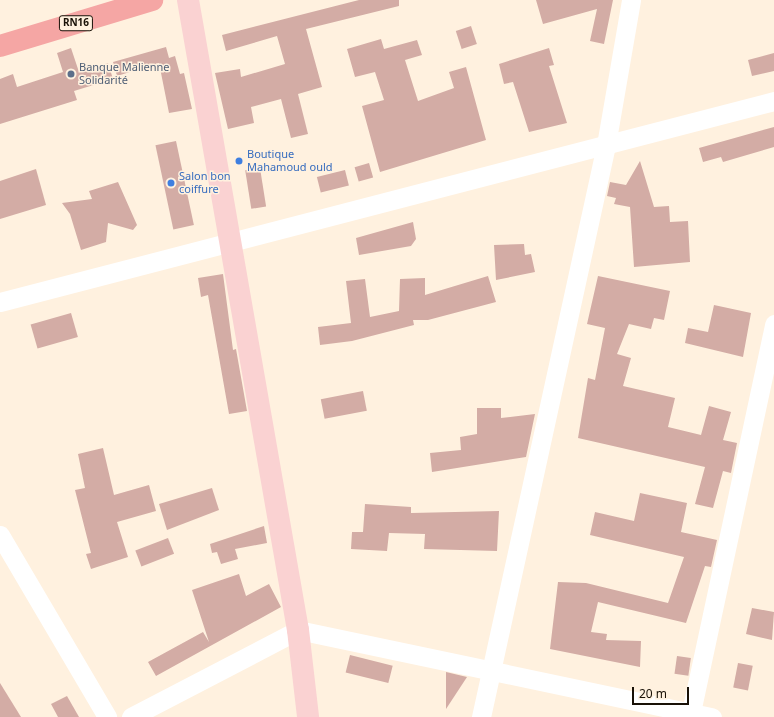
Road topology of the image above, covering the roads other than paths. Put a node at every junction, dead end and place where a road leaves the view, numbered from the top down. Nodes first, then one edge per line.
1 (152, 0) edge
2 (188, 0) edge
3 (631, 0) edge
4 (0, 46) edge
5 (774, 101) edge
6 (606, 145) junction
7 (232, 242) junction
8 (0, 302) edge
9 (774, 324) edge
10 (0, 535) edge
11 (298, 630) junction
12 (492, 670) junction
13 (691, 715) edge
14 (107, 717) edge
15 (131, 717) edge
16 (308, 717) edge
17 (481, 717) edge
18 (712, 717) edge

1 - 4 main road, RN16
2 - 7 main road
3 - 6 street
5 - 6 street
6 - 7 street
6 - 12 street
7 - 8 street
7 - 11 main road
9 - 13 street
10 - 14 street
11 - 12 street
11 - 15 street
11 - 16 main road
12 - 13 street
12 - 17 street
13 - 18 street

